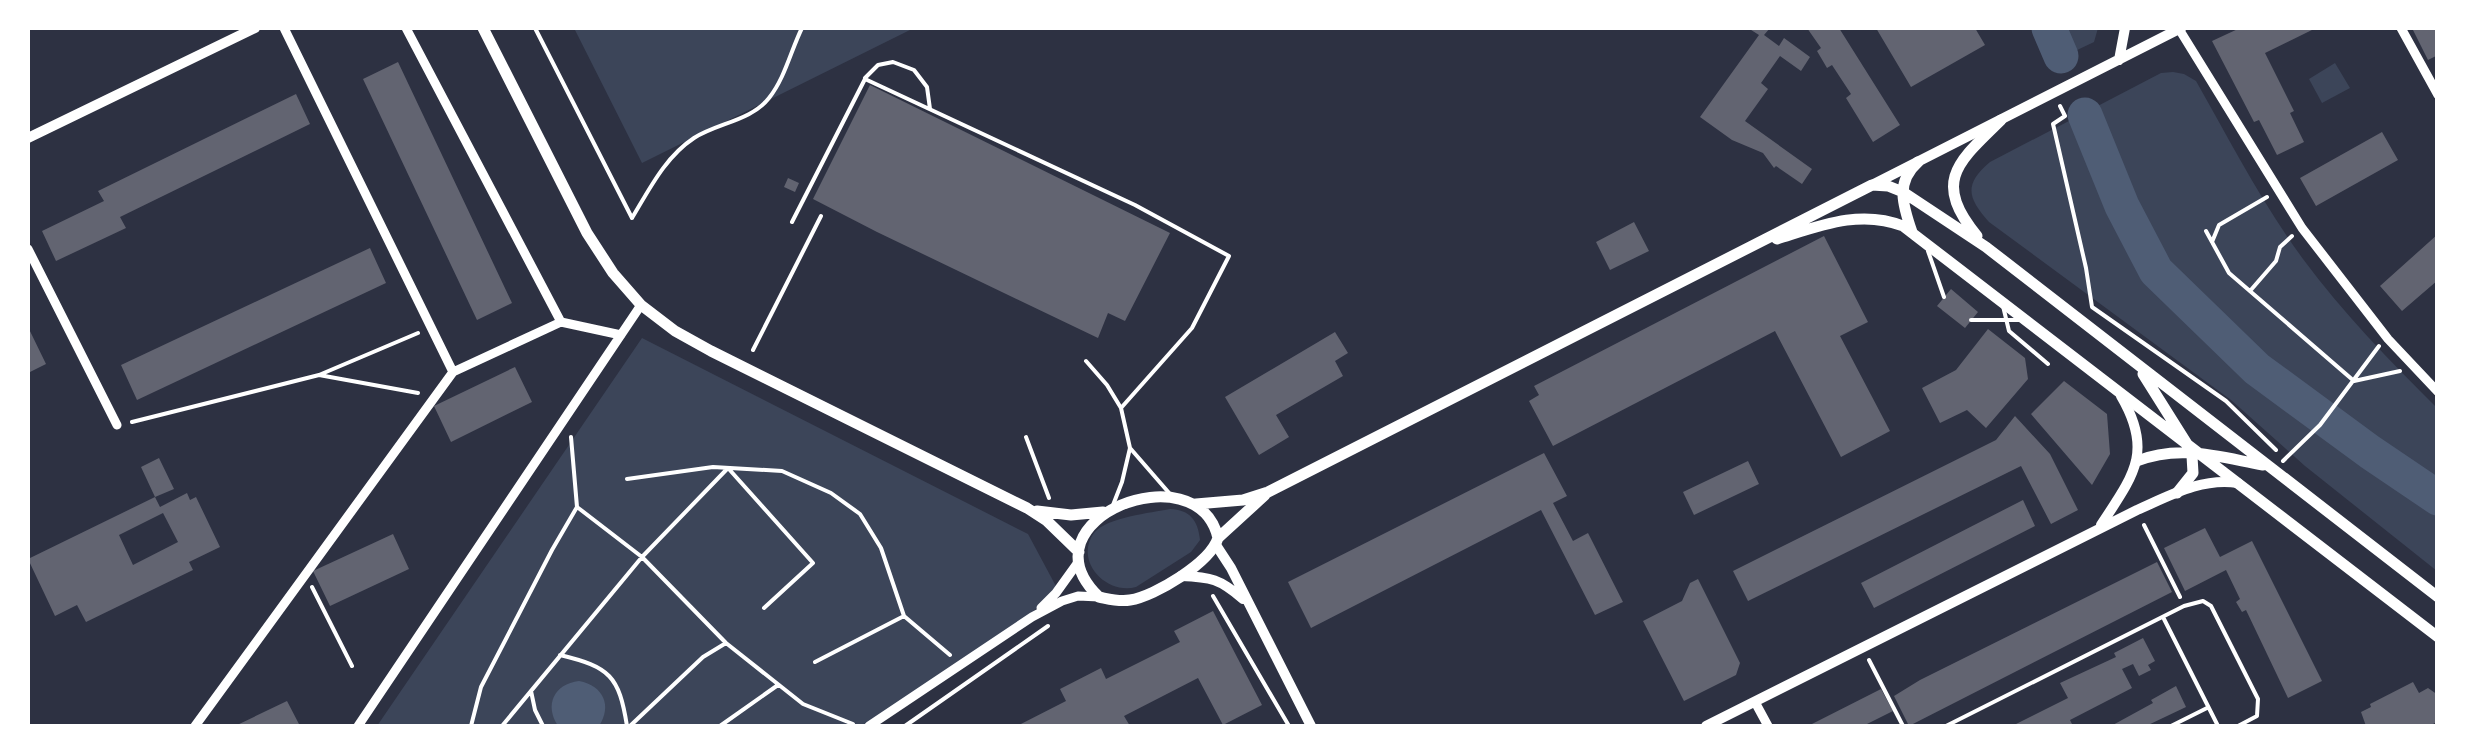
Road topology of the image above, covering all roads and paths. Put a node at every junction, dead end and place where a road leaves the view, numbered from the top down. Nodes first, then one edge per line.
1 (254, 28) edge
2 (284, 28) edge
3 (406, 28) edge
4 (483, 28) edge
5 (535, 28) edge
6 (802, 28) edge
7 (2125, 28) edge
8 (2180, 28) edge
9 (2401, 28) edge
10 (2119, 60) junction
11 (865, 79) junction
12 (2059, 90) junction
13 (2438, 95) edge
14 (930, 109) junction
15 (2000, 120) junction
16 (28, 138) edge
17 (1918, 162) junction
18 (1872, 185) junction
19 (1903, 192) junction
20 (2267, 198) dead end
21 (821, 216) dead end
22 (792, 222) dead end
23 (1912, 232) junction
24 (2206, 232) dead end
25 (2292, 236) dead end
26 (1925, 242) junction
27 (2212, 242) junction
28 (1986, 247) junction
29 (28, 248) edge
30 (1744, 250) junction
31 (2250, 291) junction
32 (1944, 298) dead end
33 (2002, 301) junction
34 (641, 305) junction
35 (1971, 320) dead end
36 (2006, 320) junction
37 (2027, 320) junction
38 (561, 322) junction
39 (431, 328) junction
40 (620, 335) junction
41 (2379, 346) dead end
42 (753, 350) dead end
43 (1086, 361) dead end
44 (2048, 364) dead end
45 (2139, 366) junction
46 (2401, 370) dead end
47 (452, 372) junction
48 (320, 376) junction
49 (2354, 381) junction
50 (2118, 391) junction
51 (2438, 392) edge
52 (434, 396) junction
53 (1121, 408) junction
54 (570, 411) junction
55 (117, 425) joint
56 (1026, 437) dead end
57 (1130, 448) junction
58 (2192, 449) junction
59 (2137, 460) junction
60 (2267, 466) junction
61 (728, 468) junction
62 (627, 479) dead end
63 (2239, 483) junction
64 (1268, 492) junction
65 (2177, 493) junction
66 (1174, 498) junction
67 (1196, 504) junction
68 (576, 507) junction
69 (1027, 508) junction
70 (1108, 510) junction
71 (1055, 514) junction
72 (2144, 525) dead end
73 (2100, 527) junction
74 (1217, 541) junction
75 (1079, 557) junction
76 (642, 558) junction
77 (306, 573) junction
78 (1181, 576) junction
79 (1210, 591) dead end
80 (1098, 597) junction
81 (2438, 597) edge
82 (1248, 603) junction
83 (2184, 606) junction
84 (764, 608) dead end
85 (904, 616) junction
86 (2163, 617) junction
87 (1032, 618) junction
88 (1055, 622) dead end
89 (2438, 637) edge
90 (726, 643) junction
91 (560, 655) junction
92 (1868, 658) dead end
93 (815, 662) dead end
94 (352, 666) dead end
95 (960, 666) junction
96 (778, 684) junction
97 (531, 691) junction
98 (1756, 702) junction
99 (2208, 708) junction
100 (195, 726) edge
101 (358, 726) edge
102 (471, 726) edge
103 (502, 726) edge
104 (543, 726) edge
105 (629, 726) edge
106 (720, 726) edge
107 (866, 726) edge
108 (904, 726) edge
109 (1290, 726) edge
110 (1311, 726) edge
111 (1706, 726) edge
112 (1768, 726) edge
113 (1903, 726) edge
114 (1946, 726) edge
115 (2171, 726) edge
116 (2218, 726) edge
117 (2238, 726) edge

1 - 16 street
2 - 39 street
3 - 38 street
4 - 34 main road
5 - 6 path
7 - 10 street
8 - 10 street
8 - 51 street
9 - 13 street
10 - 12 street
11 - 14 lane
11 - 14 lane
11 - 22 lane
12 - 15 street
12 - 49 path
14 - 53 lane
15 - 17 street
15 - 28 main road
17 - 18 street
17 - 19 main road
18 - 19 main road
18 - 30 main road
19 - 23 main road
19 - 28 main road
20 - 27 path
21 - 42 path
23 - 26 main road
23 - 30 main road
24 - 27 path
25 - 31 path
26 - 32 lane
26 - 33 main road
27 - 31 path
28 - 45 main road
29 - 55 street
30 - 64 main road
31 - 49 path
33 - 36 lane
33 - 37 main road
34 - 40 street
34 - 69 main road
35 - 36 lane
36 - 37 lane
36 - 44 lane
37 - 50 main road
38 - 40 street
38 - 47 street
39 - 47 street
39 - 48 path
40 - 54 street
41 - 49 path
43 - 53 lane
45 - 58 main road
45 - 60 main road
46 - 49 path
47 - 52 street
48 - 52 path
48 - 55 path
50 - 58 main road
50 - 59 street
52 - 77 street
53 - 57 lane
54 - 68 path
54 - 101 street
56 - 71 path
57 - 66 lane
57 - 70 lane
58 - 59 main road
58 - 60 main road
58 - 63 main road
58 - 65 main road
59 - 73 street
60 - 81 main road
61 - 62 path
61 - 76 path
61 - 84 path
61 - 85 path
63 - 65 street
63 - 89 main road
64 - 67 main road
64 - 74 main road
65 - 73 street
66 - 67 main road
66 - 70 main road
67 - 74 main road
68 - 76 path
68 - 102 path
69 - 71 main road
69 - 75 main road
70 - 71 main road
70 - 75 main road
72 - 83 path
73 - 98 street
74 - 78 main road
74 - 82 street
75 - 80 main road
75 - 87 street
76 - 90 path
76 - 91 path
77 - 94 path
77 - 100 street
78 - 80 main road
78 - 82 street
79 - 109 path
80 - 87 street
82 - 110 street
83 - 86 lane
83 - 117 lane
85 - 93 path
85 - 95 path
86 - 99 lane
86 - 114 lane
87 - 95 street
88 - 108 path
90 - 96 path
90 - 105 path
91 - 97 path
91 - 105 path
92 - 113 path
95 - 107 street
96 - 106 path
96 - 107 path
97 - 103 path
97 - 104 path
98 - 111 street
98 - 112 street
99 - 115 lane
99 - 116 lane

